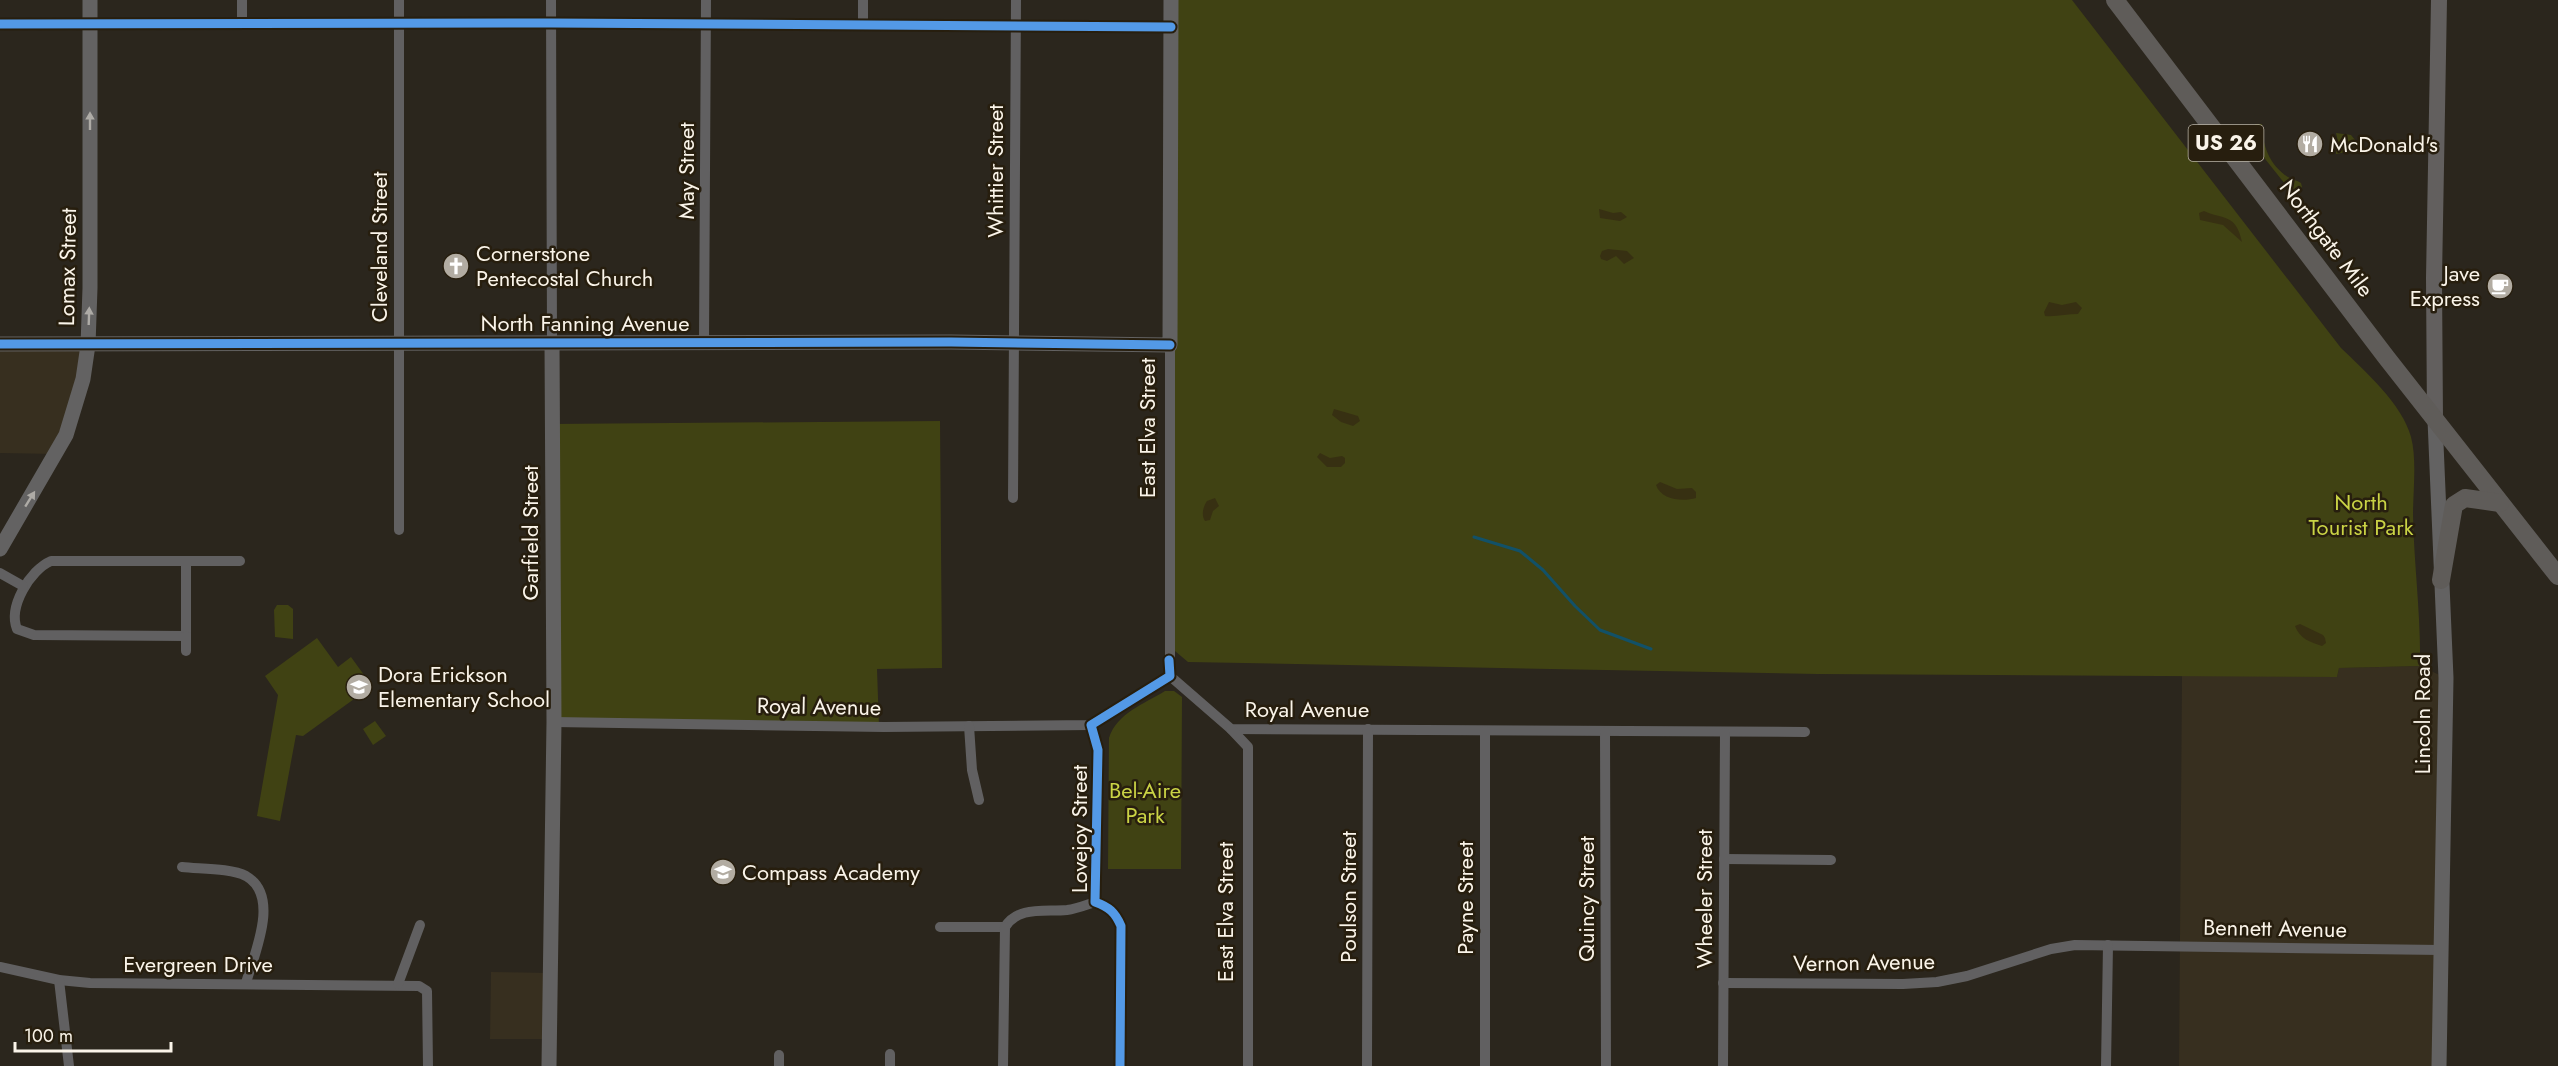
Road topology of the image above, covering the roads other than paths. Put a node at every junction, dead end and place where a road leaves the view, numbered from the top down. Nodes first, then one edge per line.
1 (90, 0) edge
2 (242, 0) edge
3 (399, 0) edge
4 (551, 0) edge
5 (706, 0) edge
6 (863, 0) edge
7 (1016, 0) edge
8 (1171, 0) edge
9 (2115, 0) edge
10 (2439, 0) edge
11 (399, 23) junction
12 (551, 23) junction
13 (706, 23) junction
14 (0, 24) edge
15 (242, 24) junction
16 (863, 24) junction
17 (91, 25) junction
18 (1016, 26) junction
19 (1171, 27) junction
20 (552, 342) junction
21 (704, 342) junction
22 (1013, 342) junction
23 (399, 343) junction
24 (0, 344) edge
25 (88, 345) junction
26 (1170, 345) junction
27 (2435, 420) junction
28 (1013, 498) dead end
29 (2500, 503) junction
30 (399, 531) dead end
31 (0, 549) edge
32 (186, 561) junction
33 (240, 561) dead end
34 (0, 573) edge
35 (2558, 576) edge
36 (2441, 580) junction
37 (23, 586) junction
38 (186, 636) junction
39 (186, 651) dead end
40 (1170, 676) junction
41 (554, 722) junction
42 (969, 726) junction
43 (1091, 726) junction
44 (1231, 729) junction
45 (1368, 729) junction
46 (1485, 731) junction
47 (1605, 732) junction
48 (1805, 732) dead end
49 (1725, 733) junction
50 (979, 800) dead end
51 (1724, 859) junction
52 (1831, 860) dead end
53 (182, 867) dead end
54 (1095, 902) junction
55 (420, 925) dead end
56 (940, 927) dead end
57 (1005, 927) junction
58 (2108, 945) junction
59 (2441, 950) junction
60 (0, 967) edge
61 (59, 980) junction
62 (246, 983) junction
63 (1723, 983) junction
64 (398, 984) junction
65 (890, 1054) dead end
66 (69, 1066) edge
67 (428, 1066) edge
68 (549, 1066) edge
69 (890, 1066) edge
70 (1003, 1066) edge
71 (1120, 1066) edge
72 (1248, 1066) edge
73 (1367, 1066) edge
74 (1485, 1066) edge
75 (1606, 1066) edge
76 (1723, 1066) edge
77 (2106, 1066) edge
78 (2439, 1066) edge

1 - 17 street, Lomax Street
2 - 15 street
3 - 11 street, Cleveland Street
4 - 12 street, Garfield Street
5 - 13 street, May Street
6 - 16 street
7 - 18 street, Whittier Street
8 - 19 street, East Elva Street
9 - 27 highway, Northgate Mile / US 26
10 - 27 main road, Lincoln Road
11 - 12 street
11 - 15 street
11 - 23 street, Cleveland Street
12 - 13 street
12 - 20 street, Garfield Street
13 - 16 street
13 - 21 street, May Street
14 - 17 street
15 - 17 street
16 - 18 street
25 -> 17 street, Lomax Street
18 - 19 street
18 - 22 street, Whittier Street
19 - 26 street, East Elva Street
20 - 21 street, North Fanning Avenue
20 - 23 street, North Fanning Avenue
20 - 41 street, Garfield Street
21 - 22 street, North Fanning Avenue
22 - 26 street, North Fanning Avenue
22 - 28 street, Whittier Street
23 - 25 street, North Fanning Avenue
23 - 30 street, Cleveland Street
24 - 25 street, North Fanning Avenue
31 -> 25 street, Lomax Street
26 - 40 street, East Elva Street
27 - 29 highway, US 26
27 - 36 street, Lincoln Road
29 - 35 highway, US 26
29 - 36 highway
32 - 33 street
32 - 37 street
32 - 38 street
34 - 37 street
36 - 59 street, Lincoln Road
37 - 38 street
38 - 39 street
40 - 43 street
40 - 44 street, Royal Avenue
41 - 42 street, Royal Avenue
41 - 68 street, Garfield Street
42 - 43 street, Royal Avenue
42 - 50 street
43 - 54 street, Lovejoy Street
44 - 45 street, Royal Avenue
44 - 72 street, East Elva Street
45 - 46 street, Royal Avenue
45 - 73 street, Poulson Street
46 - 47 street, Royal Avenue
46 - 74 street, Payne Street
47 - 49 street, Royal Avenue
47 - 75 street, Quincy Street
48 - 49 street, Royal Avenue
49 - 51 street, Wheeler Street
51 - 52 street
51 - 63 street, Wheeler Street
53 - 62 street
54 - 57 street
54 - 71 street, Lovejoy Street
55 - 64 street
56 - 57 street
57 - 70 street
58 - 59 street, Bennett Avenue
58 - 63 street, Vernon Avenue
58 - 77 street
59 - 78 street, Lincoln Road
60 - 61 street, Evergreen Drive
61 - 62 street, Evergreen Drive
61 - 66 street
62 - 64 street, Evergreen Drive
63 - 76 street, Wheeler Street
64 - 67 street, Evergreen Drive
65 - 69 street

